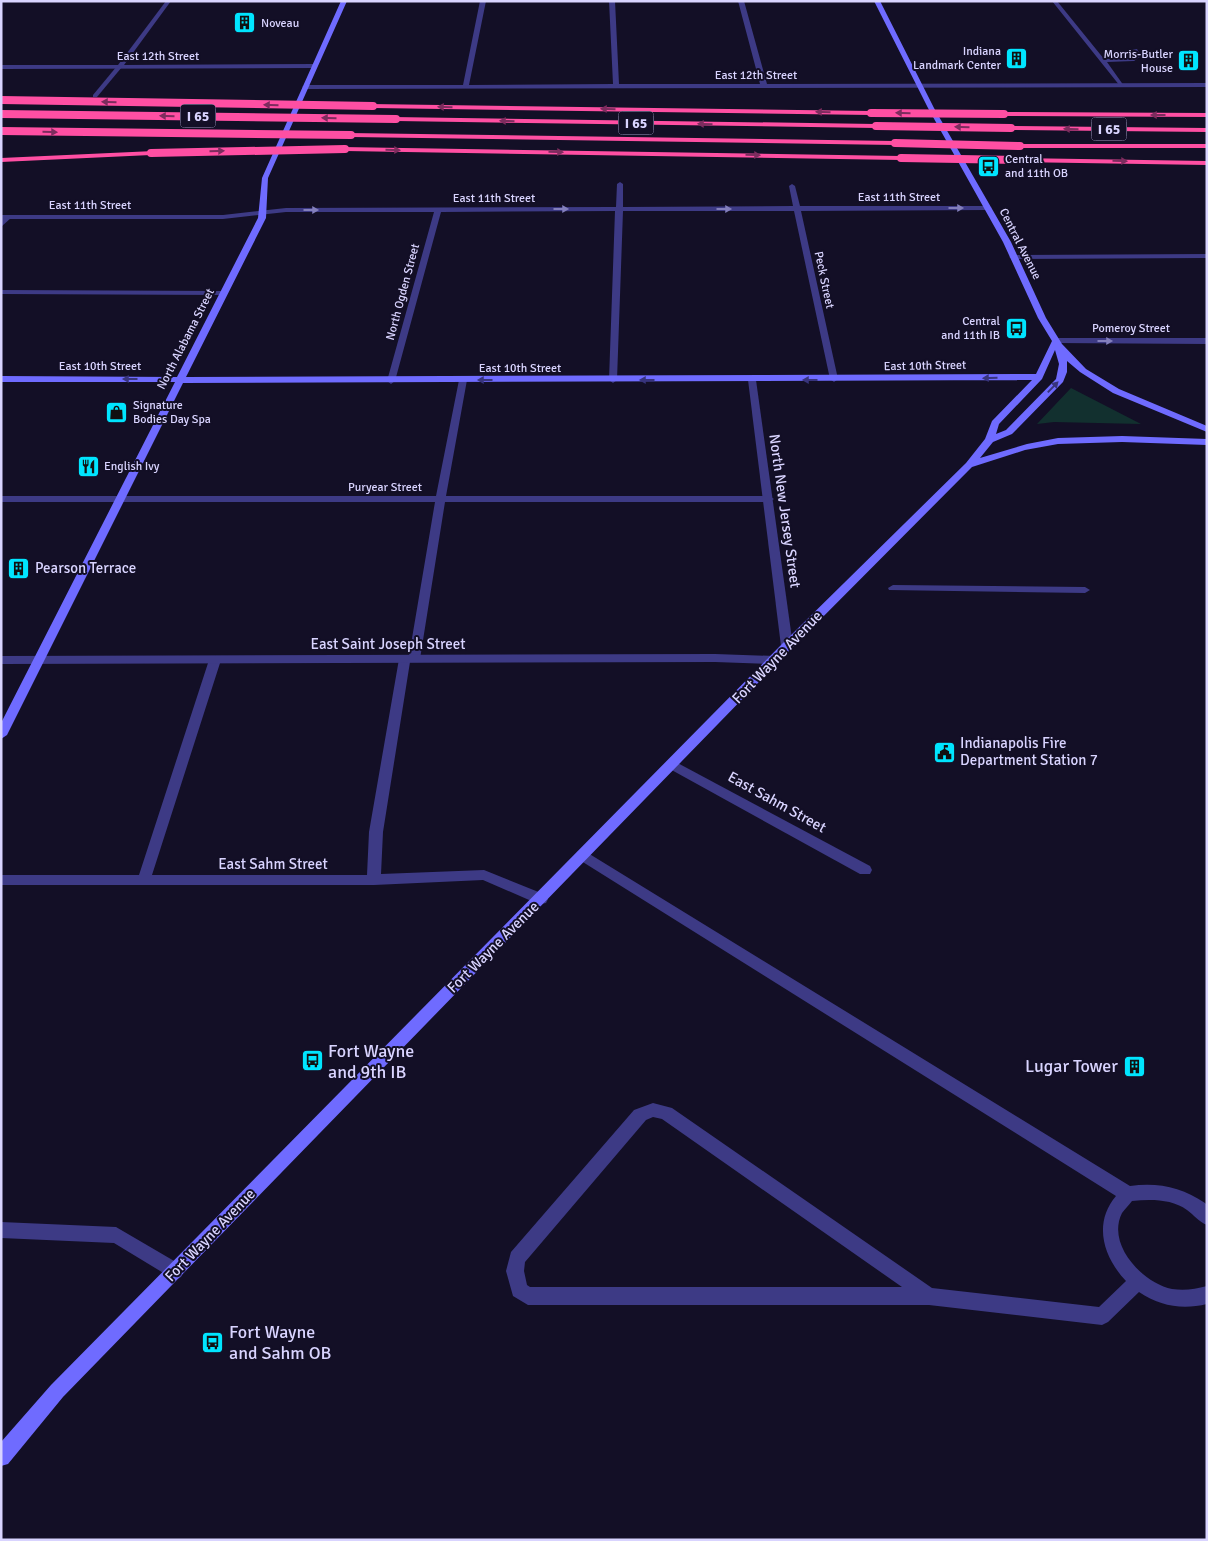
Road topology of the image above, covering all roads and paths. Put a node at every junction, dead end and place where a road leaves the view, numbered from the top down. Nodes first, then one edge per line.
1 (169, 1) edge
2 (344, 1) edge
3 (483, 1) edge
4 (612, 1) edge
5 (741, 1) edge
6 (877, 1) edge
7 (1054, 1) edge
8 (1135, 50) dead end
9 (1103, 61) junction
10 (314, 66) junction
11 (1, 67) edge
12 (119, 67) junction
13 (1122, 85) junction
14 (1207, 85) edge
15 (616, 86) junction
16 (764, 86) junction
17 (920, 86) junction
18 (305, 87) junction
19 (466, 87) junction
20 (95, 96) dead end
21 (1, 100) edge
22 (1, 114) edge
23 (1207, 115) edge
24 (1207, 130) edge
25 (1, 131) edge
26 (1207, 147) edge
27 (1, 160) edge
28 (1207, 162) edge
29 (620, 184) dead end
30 (792, 186) dead end
31 (797, 208) junction
32 (988, 208) junction
33 (620, 209) junction
34 (438, 210) junction
35 (263, 213) junction
36 (4, 217) edge
37 (1, 225) edge
38 (1207, 256) edge
39 (1014, 257) junction
40 (1, 292) edge
41 (223, 293) junction
42 (1056, 341) junction
43 (1207, 341) edge
44 (1039, 377) junction
45 (1, 379) edge
46 (834, 379) junction
47 (179, 380) junction
48 (463, 380) junction
49 (613, 380) junction
50 (752, 380) junction
51 (391, 381) junction
52 (1207, 429) edge
53 (990, 440) junction
54 (1207, 442) edge
55 (969, 465) junction
56 (1, 499) edge
57 (121, 499) junction
58 (769, 499) junction
59 (440, 500) junction
60 (893, 588) dead end
61 (1085, 590) dead end
62 (787, 646) junction
63 (409, 659) junction
64 (1, 660) edge
65 (39, 660) junction
66 (215, 660) junction
67 (774, 660) junction
68 (1, 734) edge
69 (672, 765) junction
70 (583, 855) junction
71 (865, 870) dead end
72 (1, 880) edge
73 (144, 880) junction
74 (374, 880) junction
75 (541, 899) junction
76 (1128, 1194) junction
77 (1207, 1217) edge
78 (1, 1230) edge
79 (175, 1271) junction
80 (1138, 1281) junction
81 (1207, 1295) edge
82 (929, 1296) junction
83 (1, 1457) edge

1 - 12 street
2 - 10 main road, North Alabama Street
3 - 19 street
4 - 15 street
5 - 16 street
6 - 17 main road, Central Avenue
7 - 9 street
8 - 9 street
9 - 13 street
10 - 12 street, East 12th Street
10 - 18 main road, North Alabama Street
11 - 12 street, East 12th Street
12 - 20 street
13 - 14 street, East 12th Street
13 - 17 street, East 12th Street
15 - 16 street, East 12th Street
15 - 19 street, East 12th Street
16 - 17 street, East 12th Street
17 - 32 main road, Central Avenue
18 - 19 street, East 12th Street
18 - 35 main road, North Alabama Street
23 -> 21 highway, bridge
24 -> 22 highway, I 65, bridge
25 -> 26 highway, I 65, bridge
27 -> 28 highway, bridge
29 - 33 street
30 - 31 street, Peck Street
31 -> 32 street, East 11th Street
33 -> 31 street, East 11th Street
31 - 46 street, Peck Street
32 - 39 main road, Central Avenue
34 -> 33 street, East 11th Street
33 - 49 street
35 -> 34 street, East 11th Street
34 - 51 street, North Ogden Street
35 - 36 street, East 11th Street
35 - 41 main road, North Alabama Street
36 - 37 street
38 - 39 street
39 - 42 main road, Central Avenue
40 - 41 street
41 - 47 main road, North Alabama Street
42 -> 43 street, Pomeroy Street
42 - 44 main road, Fort Wayne Avenue
42 - 52 main road, Central Avenue
53 -> 42 main road, Fort Wayne Avenue
44 -> 46 main road, East 10th Street
44 - 53 main road, Fort Wayne Avenue
47 -> 45 main road, East 10th Street
46 -> 50 main road, East 10th Street
47 - 51 main road, East 10th Street
47 - 57 main road, North Alabama Street
49 -> 48 main road, East 10th Street
48 - 51 main road, East 10th Street
48 - 59 street
50 -> 49 main road, East 10th Street
50 - 58 street, North New Jersey Street
53 - 55 main road, Fort Wayne Avenue
54 - 55 main road
55 - 62 main road, Fort Wayne Avenue
56 - 57 street, Puryear Street
57 - 59 street, Puryear Street
57 - 65 main road, North Alabama Street
58 - 59 street, Puryear Street
58 - 62 street, North New Jersey Street
59 - 63 street
60 - 61 street
62 - 67 main road, Fort Wayne Avenue
63 - 66 street, East Saint Joseph Street
63 - 67 street, East Saint Joseph Street
63 - 74 street
64 - 65 street, East Saint Joseph Street
65 - 66 street, East Saint Joseph Street
65 - 68 main road, North Alabama Street
66 - 73 street
67 - 69 main road, Fort Wayne Avenue
69 - 70 main road, Fort Wayne Avenue
69 - 71 street, East Sahm Street
70 - 75 main road, Fort Wayne Avenue
70 - 76 street
72 - 73 street, East Sahm Street
73 - 74 street, East Sahm Street
74 - 75 street, East Sahm Street
75 - 79 main road, Fort Wayne Avenue
76 - 77 street
76 - 80 street
78 - 79 street
79 - 83 main road, Fort Wayne Avenue
80 - 81 street
80 - 82 street
82 - 82 street

